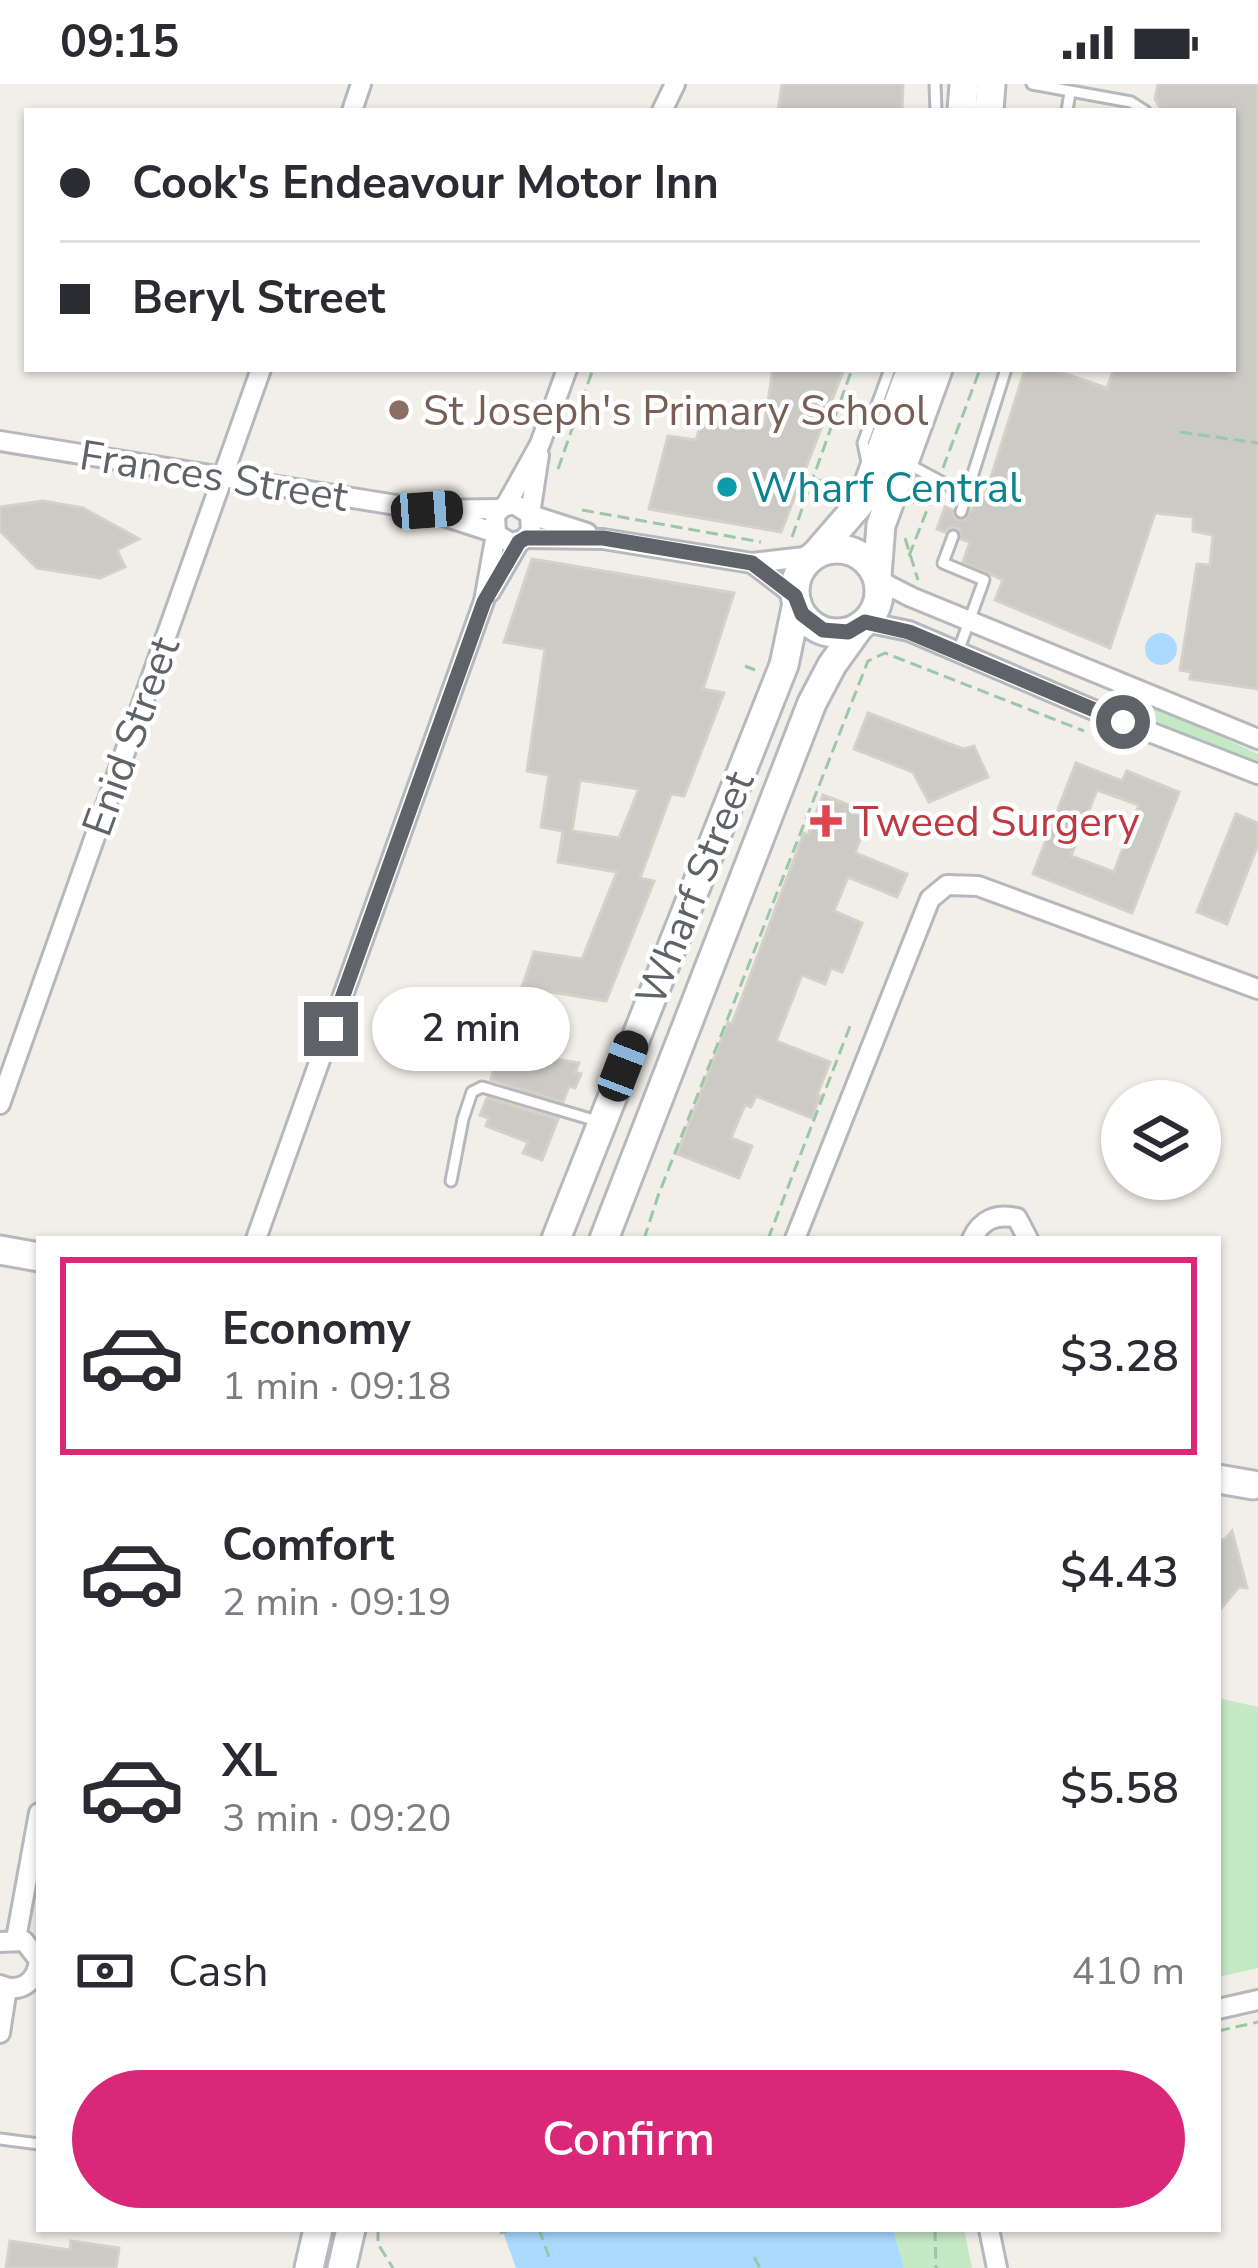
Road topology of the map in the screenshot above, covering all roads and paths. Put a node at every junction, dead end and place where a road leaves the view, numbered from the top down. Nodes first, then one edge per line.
1 (1032, 84) edge
2 (1070, 92) junction
3 (1117, 105) edge
4 (1067, 108) edge
5 (260, 372) edge
6 (566, 372) edge
7 (592, 372) edge
8 (851, 372) edge
9 (889, 372) edge
10 (910, 372) edge
11 (937, 372) edge
12 (979, 372) edge
13 (1005, 372) edge
14 (1180, 432) dead end
15 (0, 441) edge
16 (1258, 442) edge
17 (540, 444) junction
18 (905, 463) junction
19 (555, 476) dead end
20 (223, 477) junction
21 (813, 478) junction
22 (936, 485) junction
23 (861, 486) junction
24 (966, 495) junction
25 (563, 506) dead end
26 (503, 507) junction
27 (427, 510) junction
28 (961, 512) dead end
29 (530, 514) junction
30 (902, 514) dead end
31 (904, 529) dead end
32 (496, 534) junction
33 (953, 536) dead end
34 (603, 538) junction
35 (523, 540) junction
36 (767, 543) dead end
37 (783, 544) dead end
38 (814, 555) junction
39 (909, 556) junction
40 (752, 563) junction
41 (877, 577) junction
42 (929, 585) dead end
43 (796, 599) junction
44 (484, 602) junction
45 (969, 620) junction
46 (862, 624) junction
47 (958, 652) junction
48 (745, 666) dead end
49 (762, 674) dead end
50 (1084, 731) dead end
51 (1258, 739) edge
52 (1258, 774) edge
53 (1258, 988) edge
54 (852, 1021) dead end
55 (0, 1104) edge
56 (601, 1122) junction
57 (451, 1181) dead end
58 (257, 1236) edge
59 (557, 1236) edge
60 (605, 1236) edge
61 (645, 1236) edge
62 (770, 1236) edge
63 (796, 1236) edge
64 (974, 1236) edge
65 (1026, 1236) edge
66 (0, 1250) edge
67 (36, 1256) edge
68 (1221, 1480) edge
69 (1255, 1487) edge
70 (36, 1825) edge
71 (8, 1940) edge
72 (36, 1955) edge
73 (36, 1973) edge
74 (3, 1986) edge
75 (1258, 2000) edge
76 (1221, 2008) edge
77 (1258, 2021) edge
78 (1221, 2030) edge
79 (0, 2032) edge
80 (0, 2139) edge
81 (36, 2144) edge
82 (317, 2232) edge
83 (351, 2232) edge
84 (378, 2232) edge
85 (503, 2232) edge
86 (540, 2232) edge
87 (934, 2232) edge
88 (990, 2232) edge
89 (500, 2233) dead end
90 (549, 2257) dead end
91 (754, 2258) dead end
92 (348, 2266) edge
93 (309, 2268) edge
94 (393, 2268) edge
95 (760, 2268) edge
96 (936, 2268) edge
97 (998, 2268) edge

1 - 2 lane
2 - 3 lane
2 - 4 lane
5 - 20 street, Enid Street
6 - 17 street
7 - 19 path
8 - 21 path
9 - 23 lane
10 - 23 main road
11 - 18 main road
12 - 22 path
13 - 24 lane
14 - 16 path
15 - 20 street, Frances Street
17 - 26 street
17 - 29 street
18 - 22 lane
18 - 41 main road
20 - 27 street, Frances Street
20 - 55 street, Enid Street
21 - 23 path
21 - 37 path
22 - 24 lane
22 - 30 path
22 - 39 path
23 - 38 main road
24 - 28 lane
25 - 36 path
26 - 27 street, Frances Street
26 - 29 street
26 - 32 street
27 - 32 street, Frances Street
29 - 34 street
29 - 35 street
31 - 39 path
32 - 35 street
32 - 44 street
33 - 45 lane
34 - 35 street
34 - 40 street
35 - 44 street
38 - 40 street
38 - 41 main road
38 - 43 main road
39 - 42 path
40 - 43 street
41 - 45 street
41 - 46 main road
43 - 46 main road
43 - 56 main road, Wharf Street
44 - 58 street
45 - 47 lane
45 - 51 street
46 - 47 street
46 - 60 main road, Wharf Street
47 - 52 street
48 - 49 path
50 - 61 path
53 - 63 street
54 - 62 path
56 - 57 lane
56 - 59 main road, Wharf Street
64 - 65 street
66 - 67 main road
68 - 69 main road
70 - 71 street
71 - 72 street
73 - 74 street
74 - 79 street
75 - 76 street
77 - 78 path
80 - 81 lane
82 - 93 main road
83 - 92 main road
84 - 94 path
85 - 89 path
86 - 90 path
87 - 96 path
88 - 97 street
91 - 95 path

